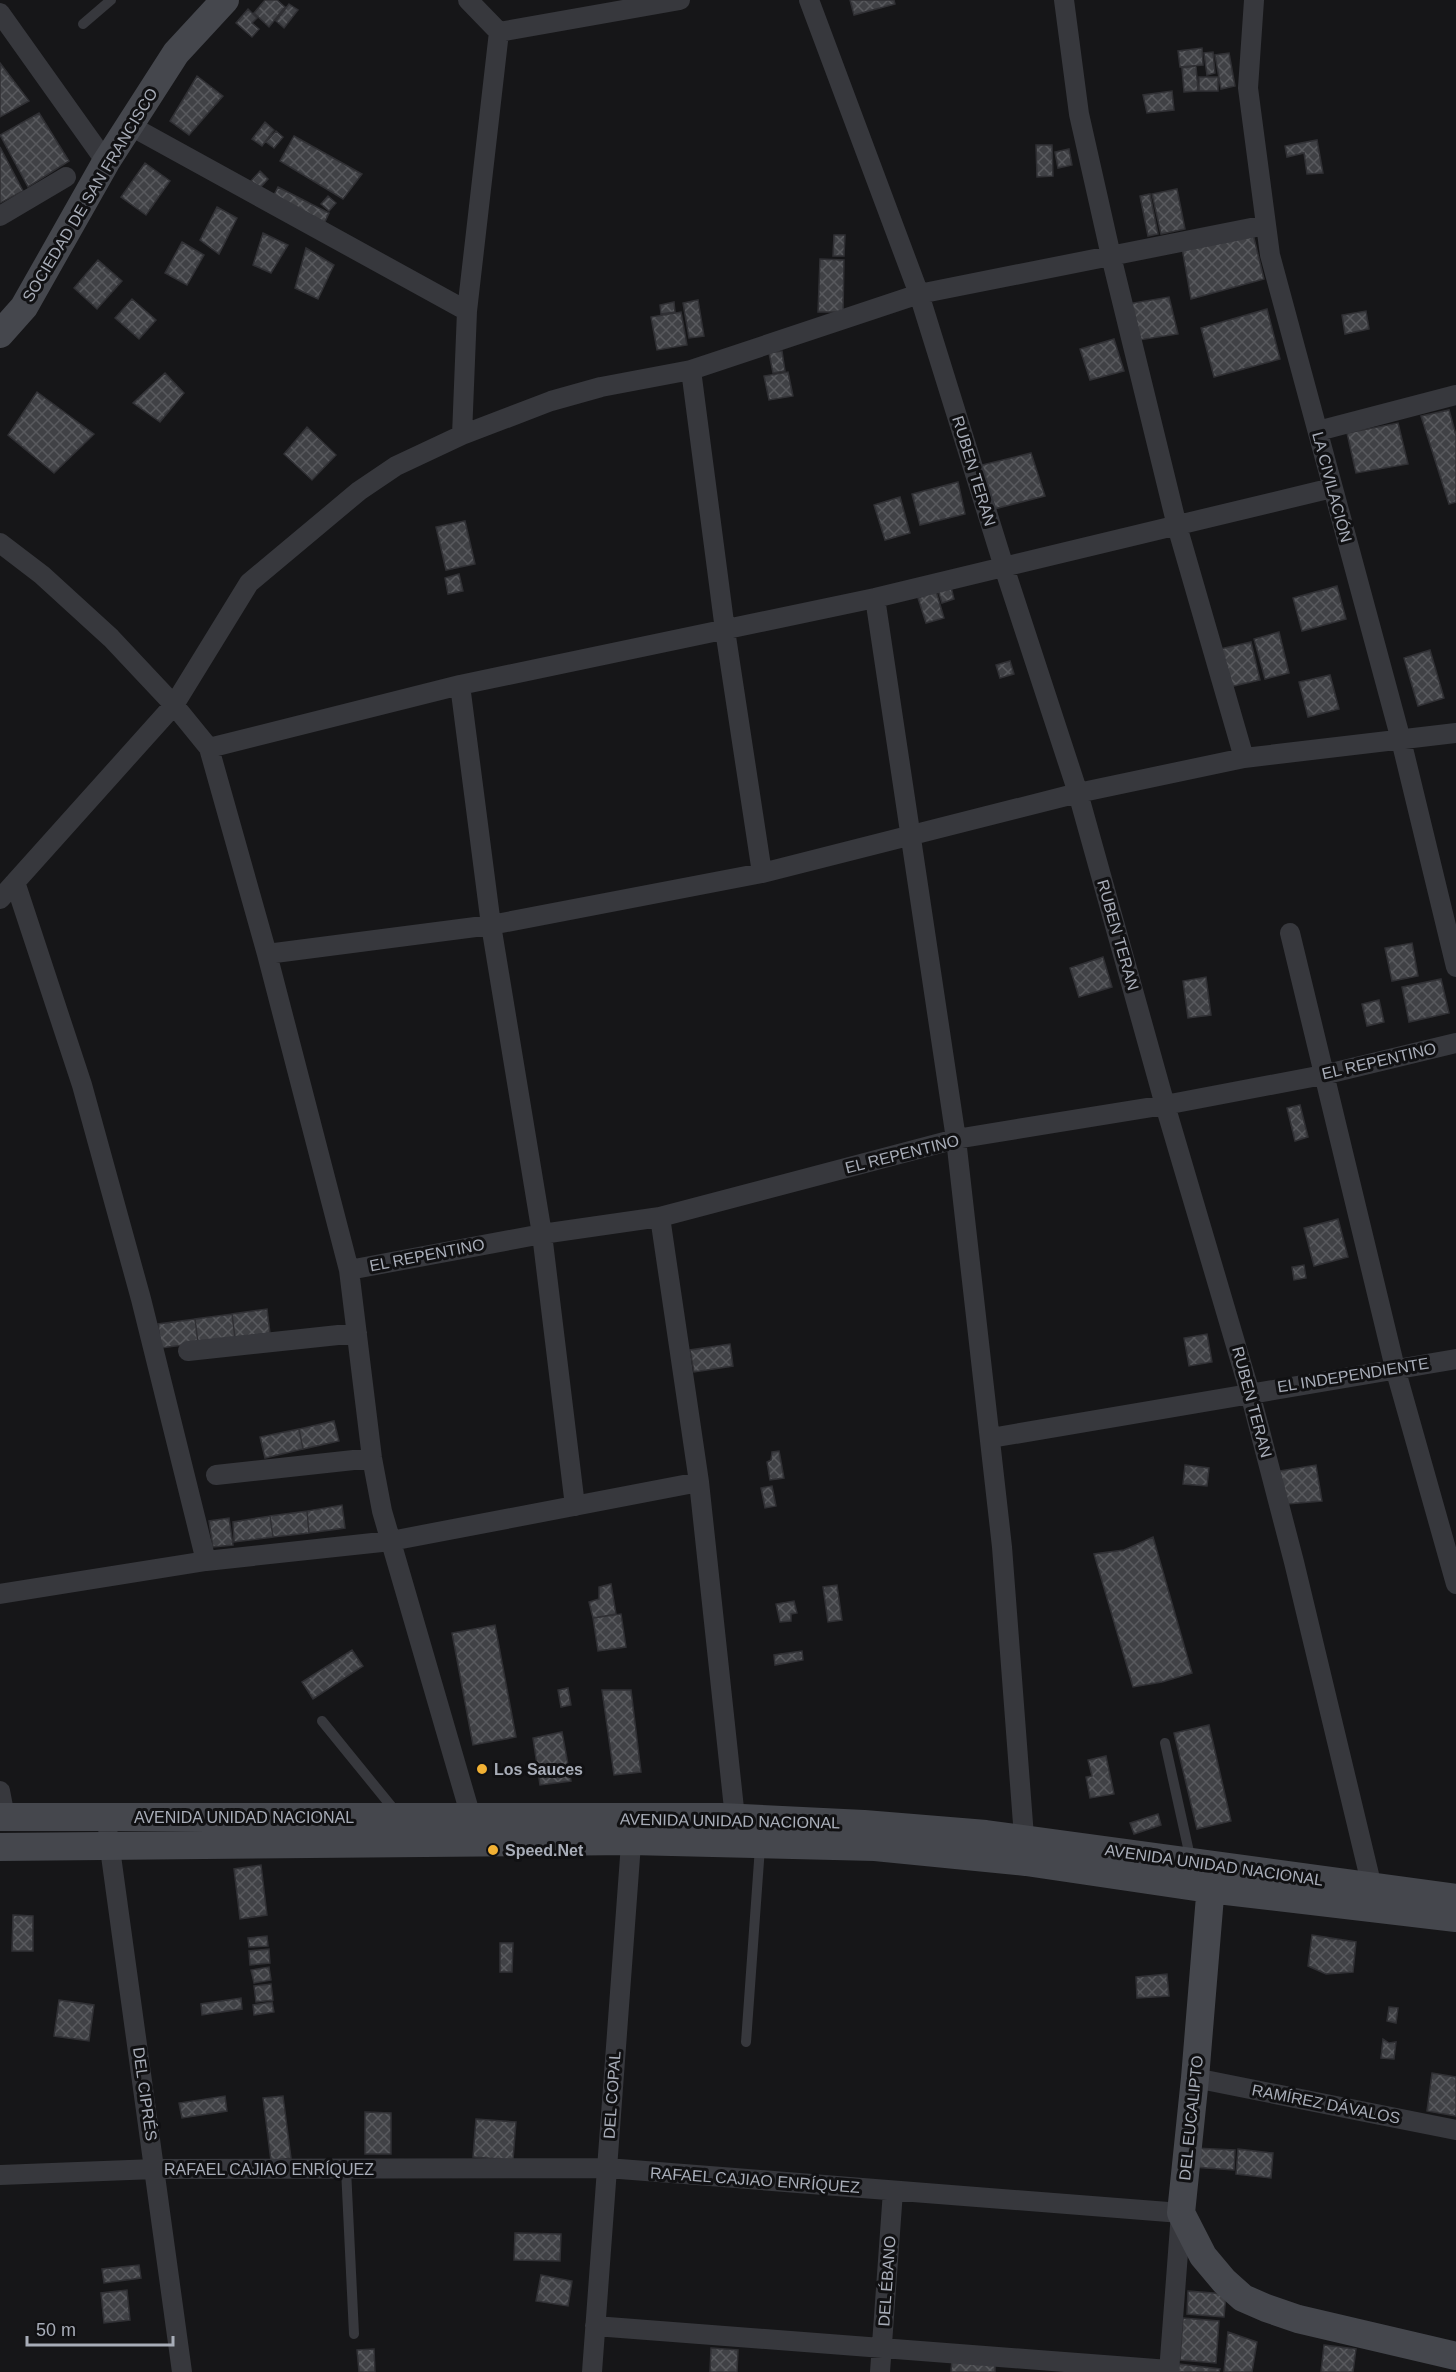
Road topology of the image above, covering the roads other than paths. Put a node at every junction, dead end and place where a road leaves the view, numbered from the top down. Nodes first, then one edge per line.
1 (111, 0) edge
2 (225, 0) edge
3 (468, 0) edge
4 (680, 0) edge
5 (809, 0) edge
6 (1064, 0) edge
7 (1254, 0) edge
8 (0, 14) edge
9 (83, 24) dead end
10 (499, 32) junction
11 (129, 125) junction
12 (106, 162) junction
13 (66, 177) dead end
14 (0, 216) edge
15 (1266, 225) junction
16 (1111, 256) junction
17 (919, 294) junction
18 (467, 311) junction
19 (0, 334) edge
20 (691, 370) junction
21 (1456, 395) edge
22 (1317, 431) junction
23 (462, 435) junction
24 (1332, 488) junction
25 (1177, 526) junction
26 (0, 543) edge
27 (1004, 567) junction
28 (875, 598) junction
29 (725, 630) junction
30 (460, 685) junction
31 (174, 705) junction
32 (1456, 733) edge
33 (1401, 740) junction
34 (209, 748) junction
35 (1244, 758) junction
36 (1078, 793) junction
37 (912, 835) junction
38 (762, 873) junction
39 (15, 882) junction
40 (0, 899) edge
41 (491, 925) junction
42 (1290, 933) dead end
43 (267, 954) junction
44 (1456, 967) edge
45 (1456, 1043) edge
46 (1323, 1075) junction
47 (1165, 1105) junction
48 (956, 1139) junction
49 (660, 1217) junction
50 (542, 1234) junction
51 (349, 1270) junction
52 (357, 1333) junction
53 (188, 1351) dead end
54 (1456, 1359) edge
55 (1395, 1368) junction
56 (1250, 1393) junction
57 (991, 1438) junction
58 (372, 1458) junction
59 (216, 1475) dead end
60 (699, 1482) junction
61 (575, 1506) junction
62 (391, 1541) junction
63 (206, 1561) junction
64 (1456, 1584) edge
65 (0, 1594) edge
66 (322, 1721) dead end
67 (1165, 1743) dead end
68 (2, 1808) edge
69 (105, 1816) junction
70 (400, 1817) junction
71 (471, 1817) junction
72 (735, 1818) junction
73 (632, 1829) junction
74 (760, 1843) junction
75 (109, 1846) junction
76 (0, 1847) edge
77 (1025, 1850) junction
78 (1204, 1871) junction
79 (1372, 1887) junction
80 (1456, 1898) edge
81 (1456, 1918) edge
82 (746, 2042) dead end
83 (1195, 2078) junction
84 (1456, 2130) edge
85 (607, 2168) junction
86 (155, 2169) junction
87 (346, 2169) junction
88 (0, 2175) edge
89 (894, 2191) junction
90 (1181, 2213) junction
91 (595, 2326) junction
92 (354, 2334) dead end
93 (882, 2348) junction
94 (1456, 2356) edge
95 (1169, 2371) edge
96 (182, 2372) edge
97 (592, 2372) edge
98 (880, 2372) edge

1 - 9 lane
2 - 11 main road, SOCIEDAD DE SAN FRANCISCO
3 - 10 street
4 - 10 street
5 - 17 street, RUBEN TERAN
6 - 16 street
7 - 15 street, LA CIVILACIÓN
8 - 12 street
10 - 18 street
11 - 12 main road, SOCIEDAD DE SAN FRANCISCO
11 - 18 street
12 - 19 main road, SOCIEDAD DE SAN FRANCISCO
13 - 14 street
15 - 16 street
15 - 22 street, LA CIVILACIÓN
16 - 17 street
16 - 25 street
17 - 20 street
17 - 27 street, RUBEN TERAN
18 - 23 street
20 - 23 street
20 - 29 street
21 - 22 street
22 - 24 street, LA CIVILACIÓN
23 - 31 street
24 - 25 street
24 - 33 street, LA CIVILACIÓN
25 - 27 street
25 - 35 street
26 - 31 street
27 - 28 street
27 - 36 street, RUBEN TERAN
28 - 29 street
28 - 37 street
29 - 30 street
29 - 38 street
30 - 34 street
30 - 41 street
31 - 34 street
31 - 39 street
32 - 33 street
33 - 35 street
33 - 44 street, LA CIVILACIÓN
34 - 43 street
35 - 36 street
36 - 37 street
36 - 47 street, RUBEN TERAN
37 - 38 street
37 - 48 street
38 - 41 street
39 - 40 street
39 - 63 street
41 - 43 street
41 - 50 street
42 - 46 street
43 - 51 street
45 - 46 street, EL REPENTINO
46 - 47 street, EL REPENTINO
46 - 55 street
47 - 48 street, EL REPENTINO
47 - 56 street, RUBEN TERAN
48 - 49 street, EL REPENTINO
48 - 57 street
49 - 50 street, EL REPENTINO
49 - 60 street
50 - 51 street, EL REPENTINO
50 - 61 street
51 - 52 street
52 - 53 street
52 - 58 street
54 - 55 street, EL INDEPENDIENTE
55 - 56 street, EL INDEPENDIENTE
55 - 64 street
56 - 57 street, EL INDEPENDIENTE
56 - 79 street, RUBEN TERAN
57 - 77 street
58 - 59 street
58 - 62 street
60 - 61 street
60 - 72 street
61 - 62 street
62 - 63 street
62 - 71 street
63 - 65 street
66 - 70 lane
67 - 78 lane
68 - 69 main road, AVENIDA UNIDAD NACIONAL
69 - 70 main road, AVENIDA UNIDAD NACIONAL
69 - 75 street, DEL CIPRÉS
70 - 71 main road, AVENIDA UNIDAD NACIONAL
71 - 73 main road, AVENIDA UNIDAD NACIONAL
72 - 73 main road, AVENIDA UNIDAD NACIONAL
72 - 77 main road, AVENIDA UNIDAD NACIONAL
73 - 74 main road, AVENIDA UNIDAD NACIONAL
73 - 75 main road, AVENIDA UNIDAD NACIONAL
73 - 85 street, DEL COPAL
74 - 77 main road, AVENIDA UNIDAD NACIONAL
74 - 82 lane
75 - 76 main road, AVENIDA UNIDAD NACIONAL
75 - 86 street, DEL CIPRÉS
77 - 78 main road, AVENIDA UNIDAD NACIONAL
78 - 79 main road, AVENIDA UNIDAD NACIONAL
78 - 81 main road, AVENIDA UNIDAD NACIONAL
78 - 83 main road, DEL EUCALIPTO
79 - 80 main road, AVENIDA UNIDAD NACIONAL
83 - 84 street, RAMÍREZ DÁVALOS
83 - 90 main road, DEL EUCALIPTO
85 - 87 street, RAFAEL CAJIAO ENRÍQUEZ
85 - 89 street, RAFAEL CAJIAO ENRÍQUEZ
85 - 91 street, DEL COPAL
86 - 87 street, RAFAEL CAJIAO ENRÍQUEZ
86 - 88 street, RAFAEL CAJIAO ENRÍQUEZ
86 - 96 street, DEL CIPRÉS
87 - 92 lane
89 - 90 street, RAFAEL CAJIAO ENRÍQUEZ
89 - 93 street, DEL ÉBANO
90 - 94 main road
90 - 95 street, DEL EUCALIPTO
91 - 93 street
91 - 97 street, DEL COPAL
93 - 95 street
93 - 98 street, DEL ÉBANO

